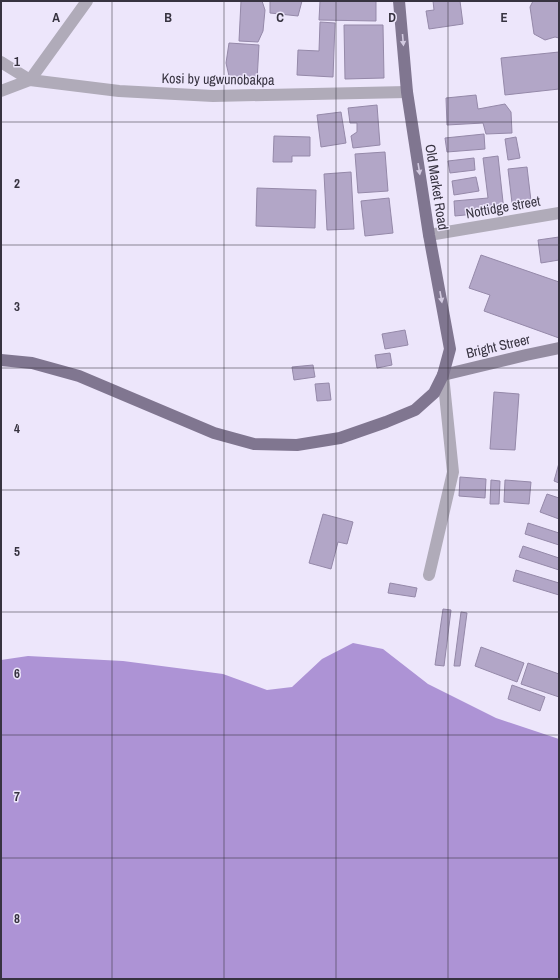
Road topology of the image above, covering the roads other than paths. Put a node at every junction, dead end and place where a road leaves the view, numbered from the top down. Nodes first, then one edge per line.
1 (87, 1) edge
2 (399, 1) edge
3 (1, 62) edge
4 (30, 80) junction
5 (1, 91) edge
6 (407, 92) junction
7 (559, 213) edge
8 (429, 235) junction
9 (559, 348) edge
10 (1, 360) edge
11 (443, 375) junction
12 (429, 575) dead end

1 - 4 street
2 -> 6 main road, Old Market Road
3 - 4 street
4 - 5 street
4 - 6 street, Kosi by ugwunobakpa
6 -> 8 main road, Old Market Road
7 - 8 street, Nottidge street
8 -> 11 main road, Old Market Road
9 - 11 main road, Bright Streer
10 - 11 main road, Old Market Road
11 - 12 street

